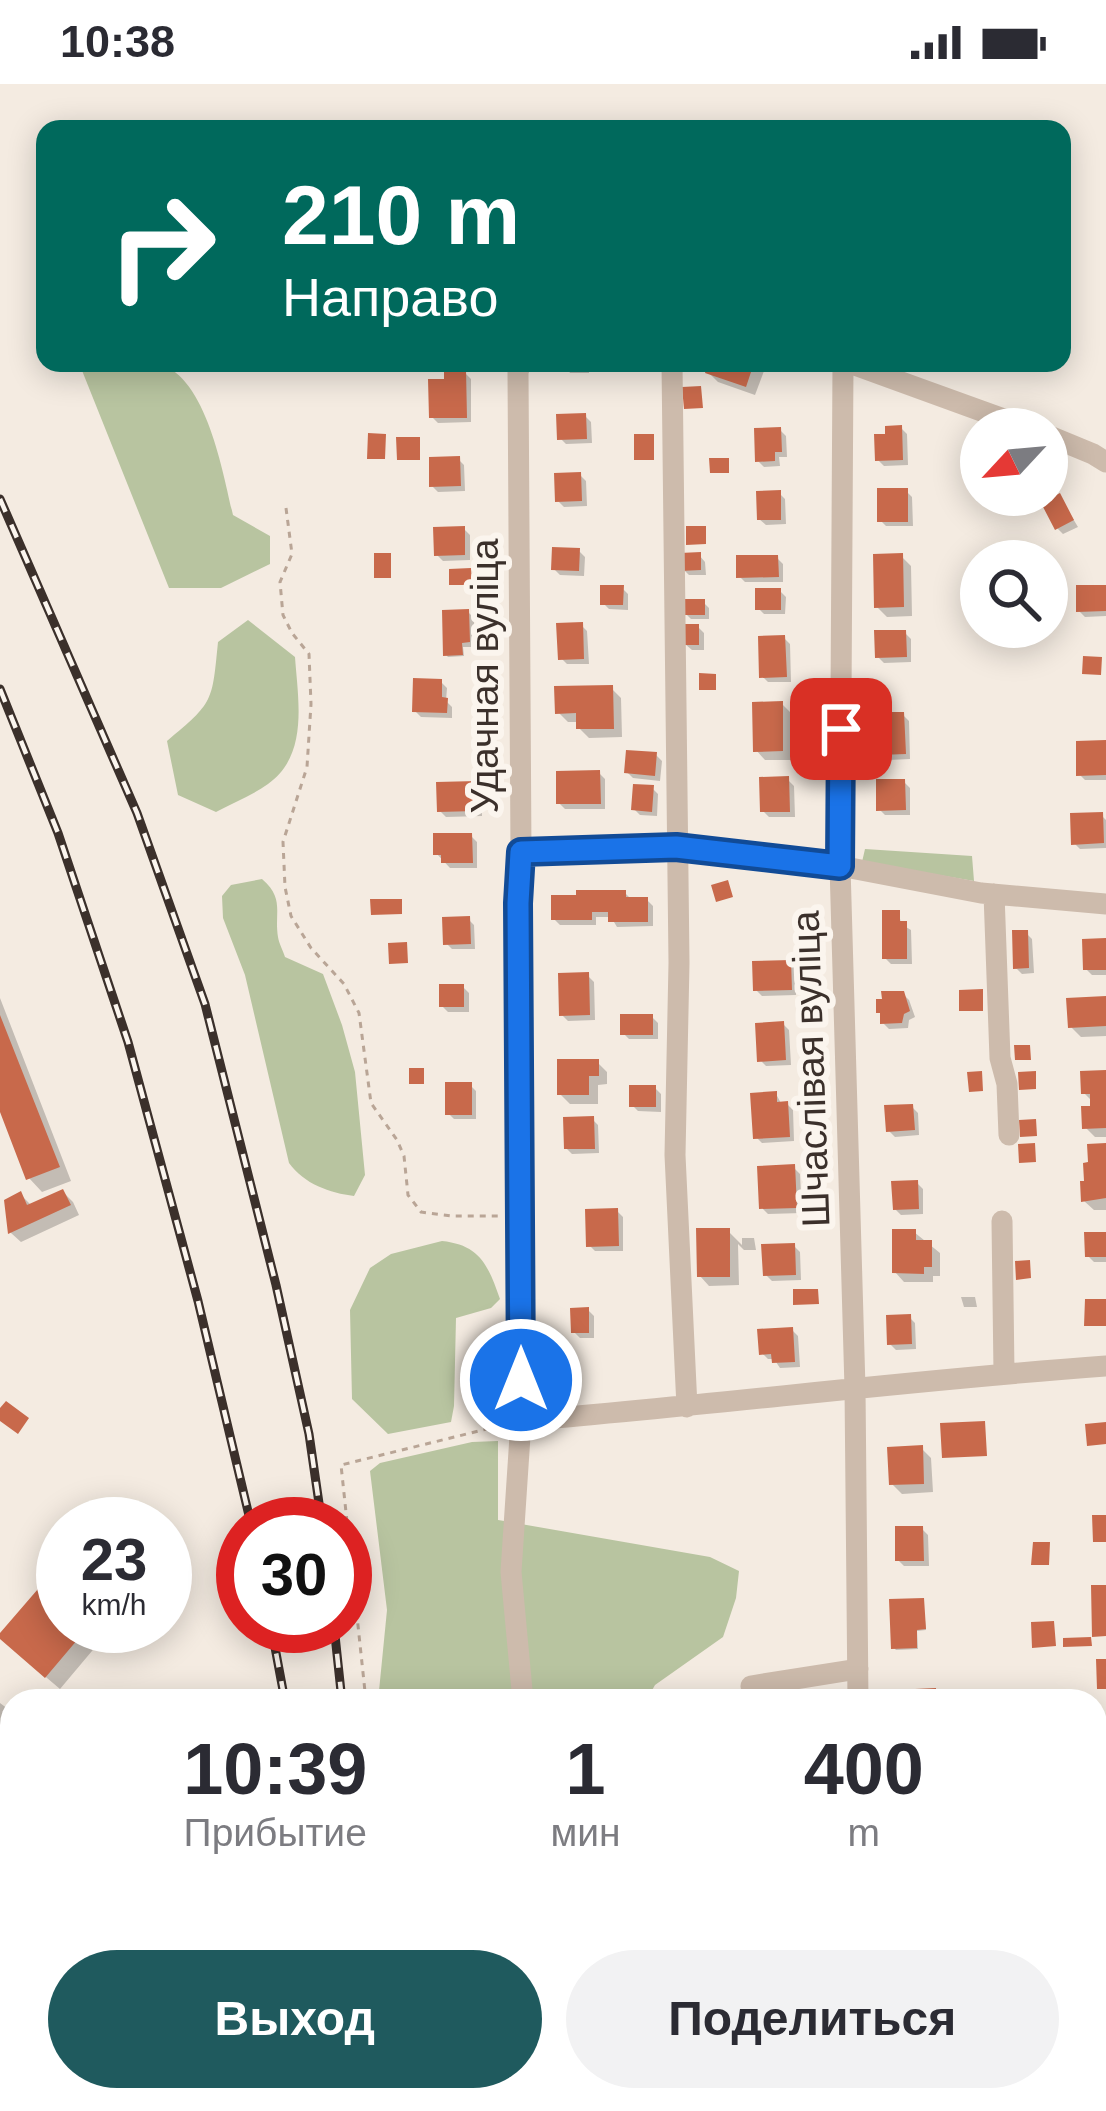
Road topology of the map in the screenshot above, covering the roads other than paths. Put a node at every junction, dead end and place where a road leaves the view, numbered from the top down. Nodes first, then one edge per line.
1 (518, 372) edge
2 (672, 372) edge
3 (846, 372) edge
4 (871, 372) edge
5 (972, 408) edge
6 (1068, 444) edge
7 (1106, 463) edge
8 (676, 847) junction
9 (521, 852) junction
10 (840, 866) junction
11 (994, 894) junction
12 (1106, 904) edge
13 (1009, 1135) dead end
14 (1002, 1221) dead end
15 (1106, 1366) edge
16 (1004, 1373) junction
17 (855, 1388) junction
18 (687, 1407) junction
19 (521, 1420) junction
20 (858, 1670) junction
21 (522, 1689) edge
22 (752, 1689) edge
23 (858, 1689) edge

1 - 9 street, Удачная вуліца
2 - 8 street
3 - 10 street, Шчаслівая вуліца
4 - 5 street
6 - 7 street
8 - 9 street
8 - 10 street
8 - 18 street
9 - 19 street, Удачная вуліца
10 - 11 street
10 - 17 street, Шчаслівая вуліца
11 - 12 street
11 - 13 street
14 - 16 street
15 - 16 street
16 - 17 street
17 - 18 street
17 - 20 street, Шчаслівая вуліца
18 - 19 street
19 - 21 street, Удачная вуліца
20 - 22 street
20 - 23 street, Шчаслівая вуліца

